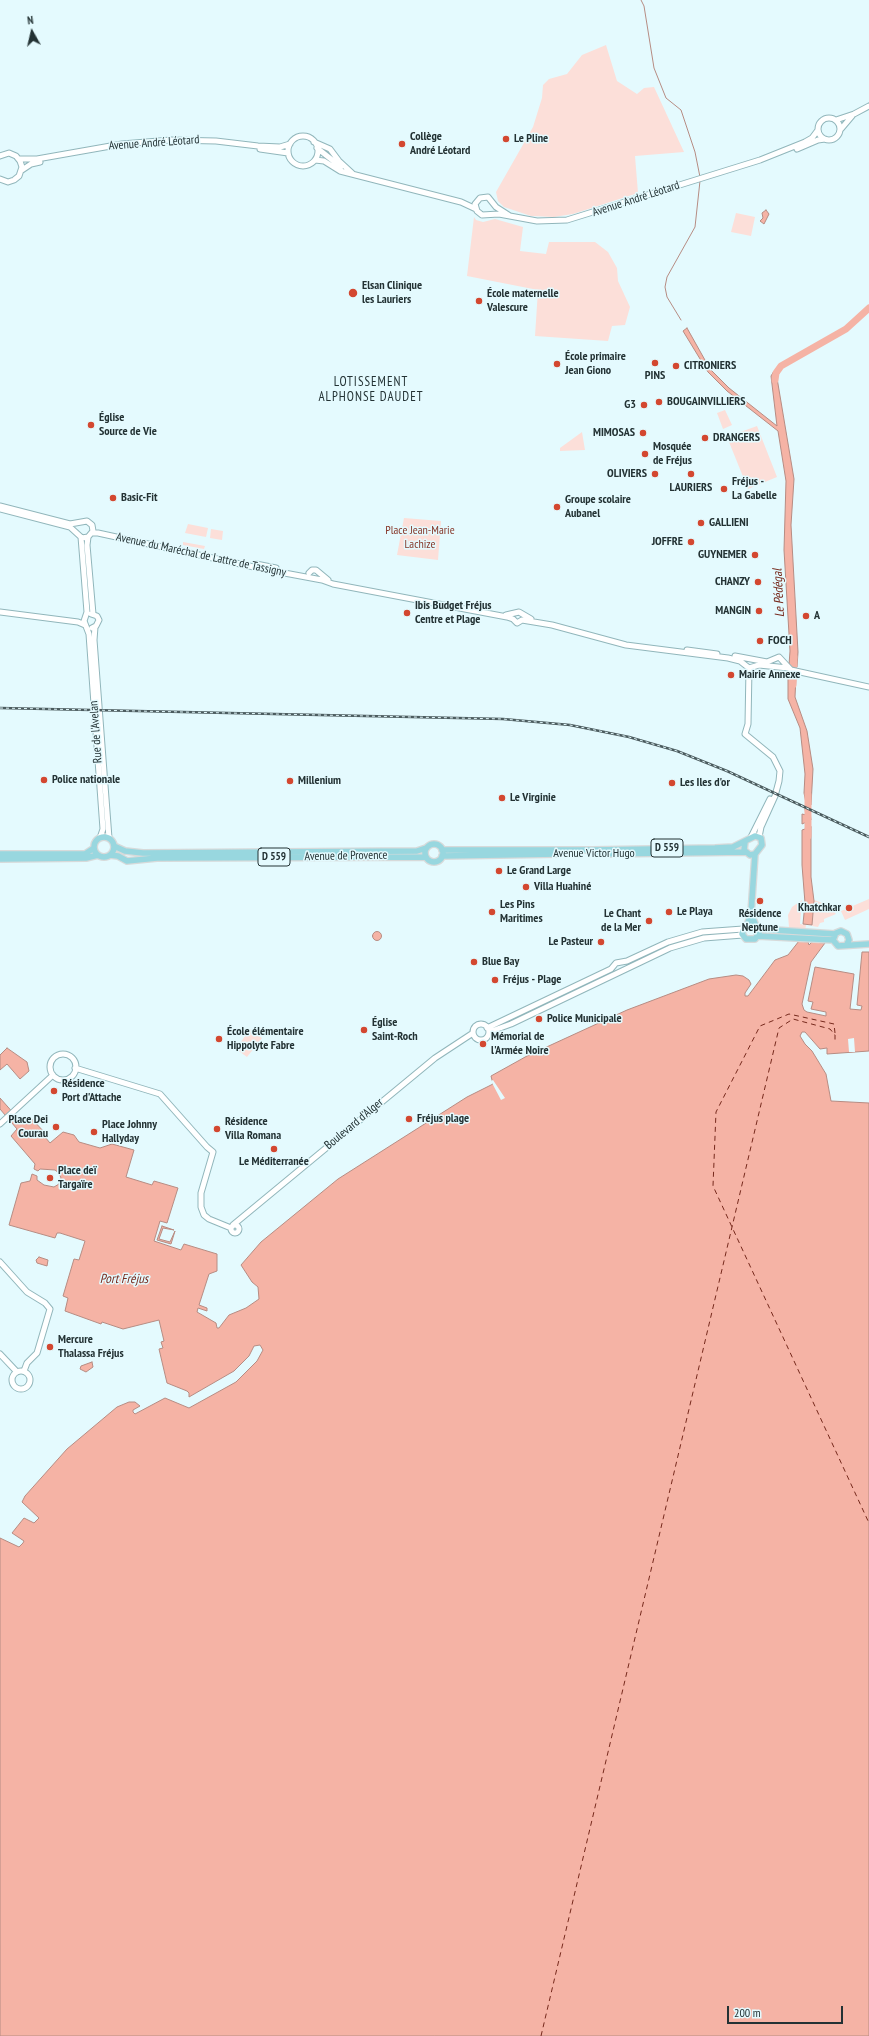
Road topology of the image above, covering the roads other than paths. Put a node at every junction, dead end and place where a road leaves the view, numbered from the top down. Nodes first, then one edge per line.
1 (869, 106) edge
2 (854, 114) junction
3 (836, 120) junction
4 (841, 129) junction
5 (818, 130) junction
6 (825, 140) junction
7 (314, 142) junction
8 (290, 144) junction
9 (318, 148) junction
10 (288, 153) junction
11 (0, 156) edge
12 (19, 159) junction
13 (315, 160) junction
14 (760, 160) junction
15 (22, 170) junction
16 (354, 175) junction
17 (0, 179) edge
18 (476, 201) junction
19 (460, 202) junction
20 (494, 204) junction
21 (476, 209) junction
22 (489, 214) junction
23 (510, 216) junction
24 (0, 506) edge
25 (0, 509) edge
26 (77, 524) junction
27 (76, 530) junction
28 (91, 533) junction
29 (81, 537) junction
30 (319, 573) junction
31 (312, 577) junction
32 (0, 612) edge
33 (93, 614) junction
34 (86, 617) junction
35 (513, 617) junction
36 (523, 618) junction
37 (78, 622) junction
38 (86, 626) junction
39 (95, 627) junction
40 (773, 660) junction
41 (750, 663) junction
42 (784, 663) junction
43 (777, 668) junction
44 (788, 669) junction
45 (869, 687) edge
46 (777, 788) junction
47 (752, 837) junction
48 (759, 837) junction
49 (100, 838) junction
50 (109, 838) junction
51 (745, 842) junction
52 (114, 846) junction
53 (94, 848) junction
54 (426, 848) junction
55 (442, 853) junction
56 (0, 854) edge
57 (750, 854) junction
58 (98, 855) junction
59 (110, 855) junction
60 (425, 857) junction
61 (0, 859) edge
62 (751, 914) junction
63 (757, 927) junction
64 (744, 929) junction
65 (800, 935) junction
66 (758, 936) junction
67 (831, 937) junction
68 (849, 938) junction
69 (869, 943) edge
70 (847, 944) junction
71 (620, 963) junction
72 (614, 966) junction
73 (623, 970) junction
74 (617, 973) junction
75 (488, 1030) junction
76 (473, 1033) junction
77 (75, 1068) junction
78 (53, 1075) junction
79 (1, 1123) edge
80 (0, 1262) edge
81 (0, 1354) edge
82 (24, 1371) junction
83 (17, 1372) junction

1 - 2 main road
2 - 3 main road
2 - 4 main road
3 - 4 main road
3 - 5 main road
4 - 6 main road
5 - 6 main road
5 - 14 main road, Avenue André Léotard
6 - 14 main road, Avenue André Léotard
7 - 8 main road
7 - 9 main road
7 - 16 main road
8 - 10 main road
8 - 12 main road, Avenue André Léotard
9 - 13 main road
9 - 16 main road
10 - 13 main road
10 - 15 main road, Avenue André Léotard
11 - 12 main road, Avenue André Léotard
12 - 15 main road
13 - 16 main road
14 - 23 main road, Avenue André Léotard
15 - 17 main road, Avenue André Léotard
16 - 19 main road
18 - 19 main road
18 - 20 main road
18 - 21 main road
19 - 21 main road
20 - 22 main road
20 - 23 main road, Avenue André Léotard
21 - 22 main road
22 - 23 main road, Avenue André Léotard
24 - 26 main road, Avenue du Maréchal de Lattre de Tassigny
25 - 27 main road
26 - 27 main road
26 - 28 main road, Avenue du Maréchal de Lattre de Tassigny
27 - 29 main road
28 - 29 main road, Avenue du Maréchal de Lattre de Tassigny
28 - 31 main road, Avenue du Maréchal de Lattre de Tassigny
28 - 33 main road
29 - 34 main road
30 - 31 main road
30 - 31 main road
30 - 35 main road
31 - 35 main road, Avenue du Maréchal de Lattre de Tassigny
32 - 37 main road
33 - 34 main road
33 - 39 main road, Rue de l'Avelan
34 - 37 main road
34 - 38 main road, Rue de l'Avelan
35 - 36 main road
35 - 36 main road
36 - 41 main road
37 - 38 main road
38 - 39 main road
38 - 49 main road, Rue de l'Avelan
39 - 50 main road, Rue de l'Avelan
40 - 41 main road
40 - 42 main road
40 - 43 main road
41 - 43 main road
41 - 46 main road
42 - 43 main road
42 - 44 main road
43 - 44 main road
44 - 45 main road
46 - 47 main road
46 - 48 main road
47 - 48 main road
47 - 51 main road, Avenue Victor Hugo
48 - 57 main road
49 - 50 main road
49 - 53 main road
50 - 52 main road
51 - 55 main road, Avenue Victor Hugo / D 559
51 - 57 main road
52 - 54 main road, Avenue de Provence / D 559
52 - 59 main road
53 - 56 main road
53 - 58 main road
54 - 55 main road
54 - 60 main road
55 - 57 main road, Avenue Victor Hugo / D 559
55 - 60 main road
57 - 62 main road
58 - 59 main road
58 - 61 main road
59 - 60 main road, Avenue de Provence / D 559
62 - 63 main road
62 - 64 main road
63 - 64 main road
63 - 65 main road
63 - 66 main road
64 - 66 main road
64 - 71 main road
64 - 73 main road
65 - 66 main road
65 - 67 main road
67 - 68 main road
67 - 70 main road
68 - 69 main road
68 - 70 main road
69 - 70 main road
71 - 72 main road
71 - 73 main road
72 - 74 main road
72 - 75 main road
73 - 74 main road
74 - 75 main road
75 - 76 main road
75 - 76 main road
76 - 77 main road, Boulevard d'Alger
77 - 78 main road
77 - 78 main road
78 - 79 main road
80 - 82 main road
81 - 83 main road
82 - 83 main road
82 - 83 main road

